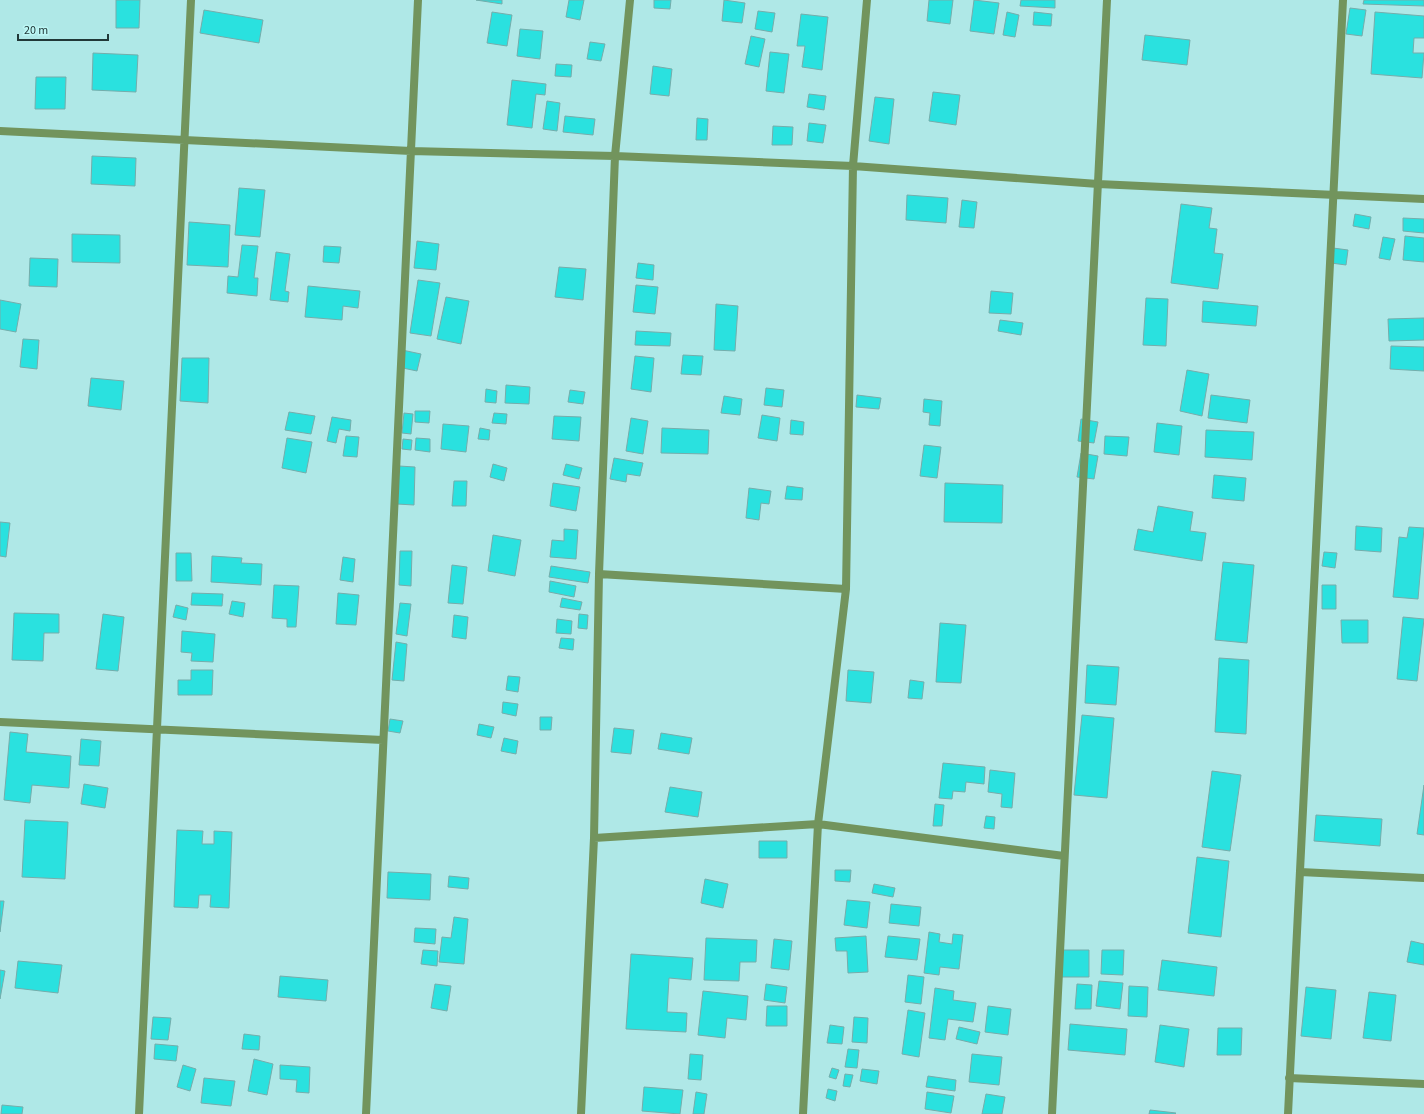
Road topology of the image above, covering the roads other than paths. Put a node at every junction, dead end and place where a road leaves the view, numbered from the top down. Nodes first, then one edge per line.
1 (191, 0) edge
2 (418, 0) edge
3 (630, 0) edge
4 (867, 0) edge
5 (1107, 0) edge
6 (1343, 0) edge
7 (0, 131) edge
8 (184, 140) junction
9 (411, 151) junction
10 (615, 156) junction
11 (854, 166) junction
12 (1098, 184) junction
13 (1334, 194) junction
14 (1424, 199) edge
15 (599, 574) junction
16 (846, 589) junction
17 (0, 722) edge
18 (157, 729) junction
19 (383, 740) junction
20 (818, 824) junction
21 (594, 838) junction
22 (1064, 856) junction
23 (1300, 872) junction
24 (1424, 878) edge
25 (1289, 1078) junction
26 (1424, 1084) edge
27 (139, 1114) edge
28 (366, 1114) edge
29 (581, 1114) edge
30 (803, 1114) edge
31 (1052, 1114) edge
32 (1288, 1114) edge

1 - 8 street
2 - 9 street
3 - 10 street
4 - 11 street
5 - 12 street
6 - 13 street
7 - 8 street
8 - 9 street
8 - 18 street
9 - 10 street
9 - 19 street
10 - 11 street
10 - 15 street
11 - 12 street
11 - 16 street
12 - 13 street
12 - 22 street
13 - 14 street
13 - 23 street
15 - 16 street
15 - 21 street
16 - 20 street
17 - 18 street
18 - 19 street
18 - 27 street
19 - 28 street
20 - 21 street
20 - 22 street
20 - 30 street
21 - 29 street
22 - 31 street
23 - 24 street
23 - 25 street
25 - 26 street
25 - 32 street

